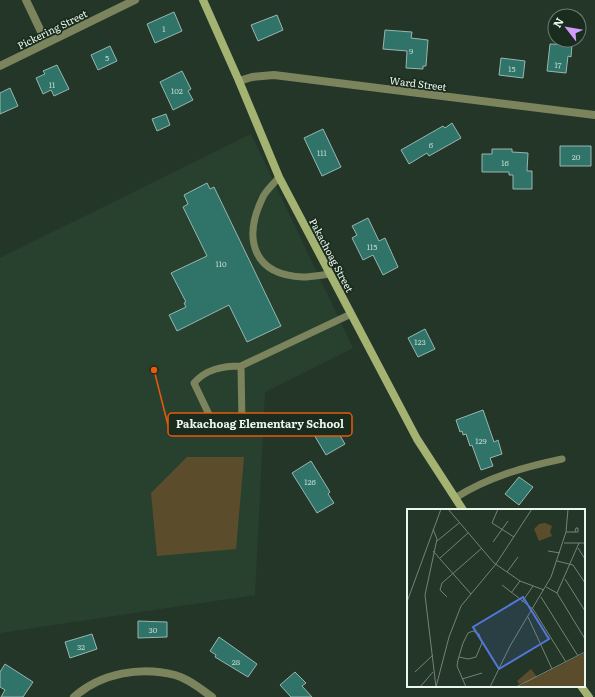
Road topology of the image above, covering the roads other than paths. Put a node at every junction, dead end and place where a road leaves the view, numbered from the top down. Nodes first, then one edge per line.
1 (26, 0) edge
2 (135, 0) edge
3 (203, 0) edge
4 (46, 42) junction
5 (0, 66) edge
6 (240, 81) junction
7 (595, 115) edge
8 (279, 177) junction
9 (330, 274) junction
10 (351, 314) junction
11 (241, 366) junction
12 (562, 459) dead end
13 (455, 498) junction
14 (462, 509) edge
15 (582, 687) edge
16 (74, 697) edge
17 (212, 697) edge
18 (589, 697) edge

1 - 4 street
2 - 4 street, Pickering Street
3 - 6 street, Pakachoag Street
4 - 5 street, Pickering Street
6 - 7 street, Ward Street
6 - 8 street, Pakachoag Street
8 - 9 street, Pakachoag Street
8 - 9 lane
9 - 10 street, Pakachoag Street
10 - 11 lane
10 - 13 street, Pakachoag Street
11 - 11 lane
12 - 13 lane
13 - 14 street, Pakachoag Street
15 - 18 street
16 - 17 street

